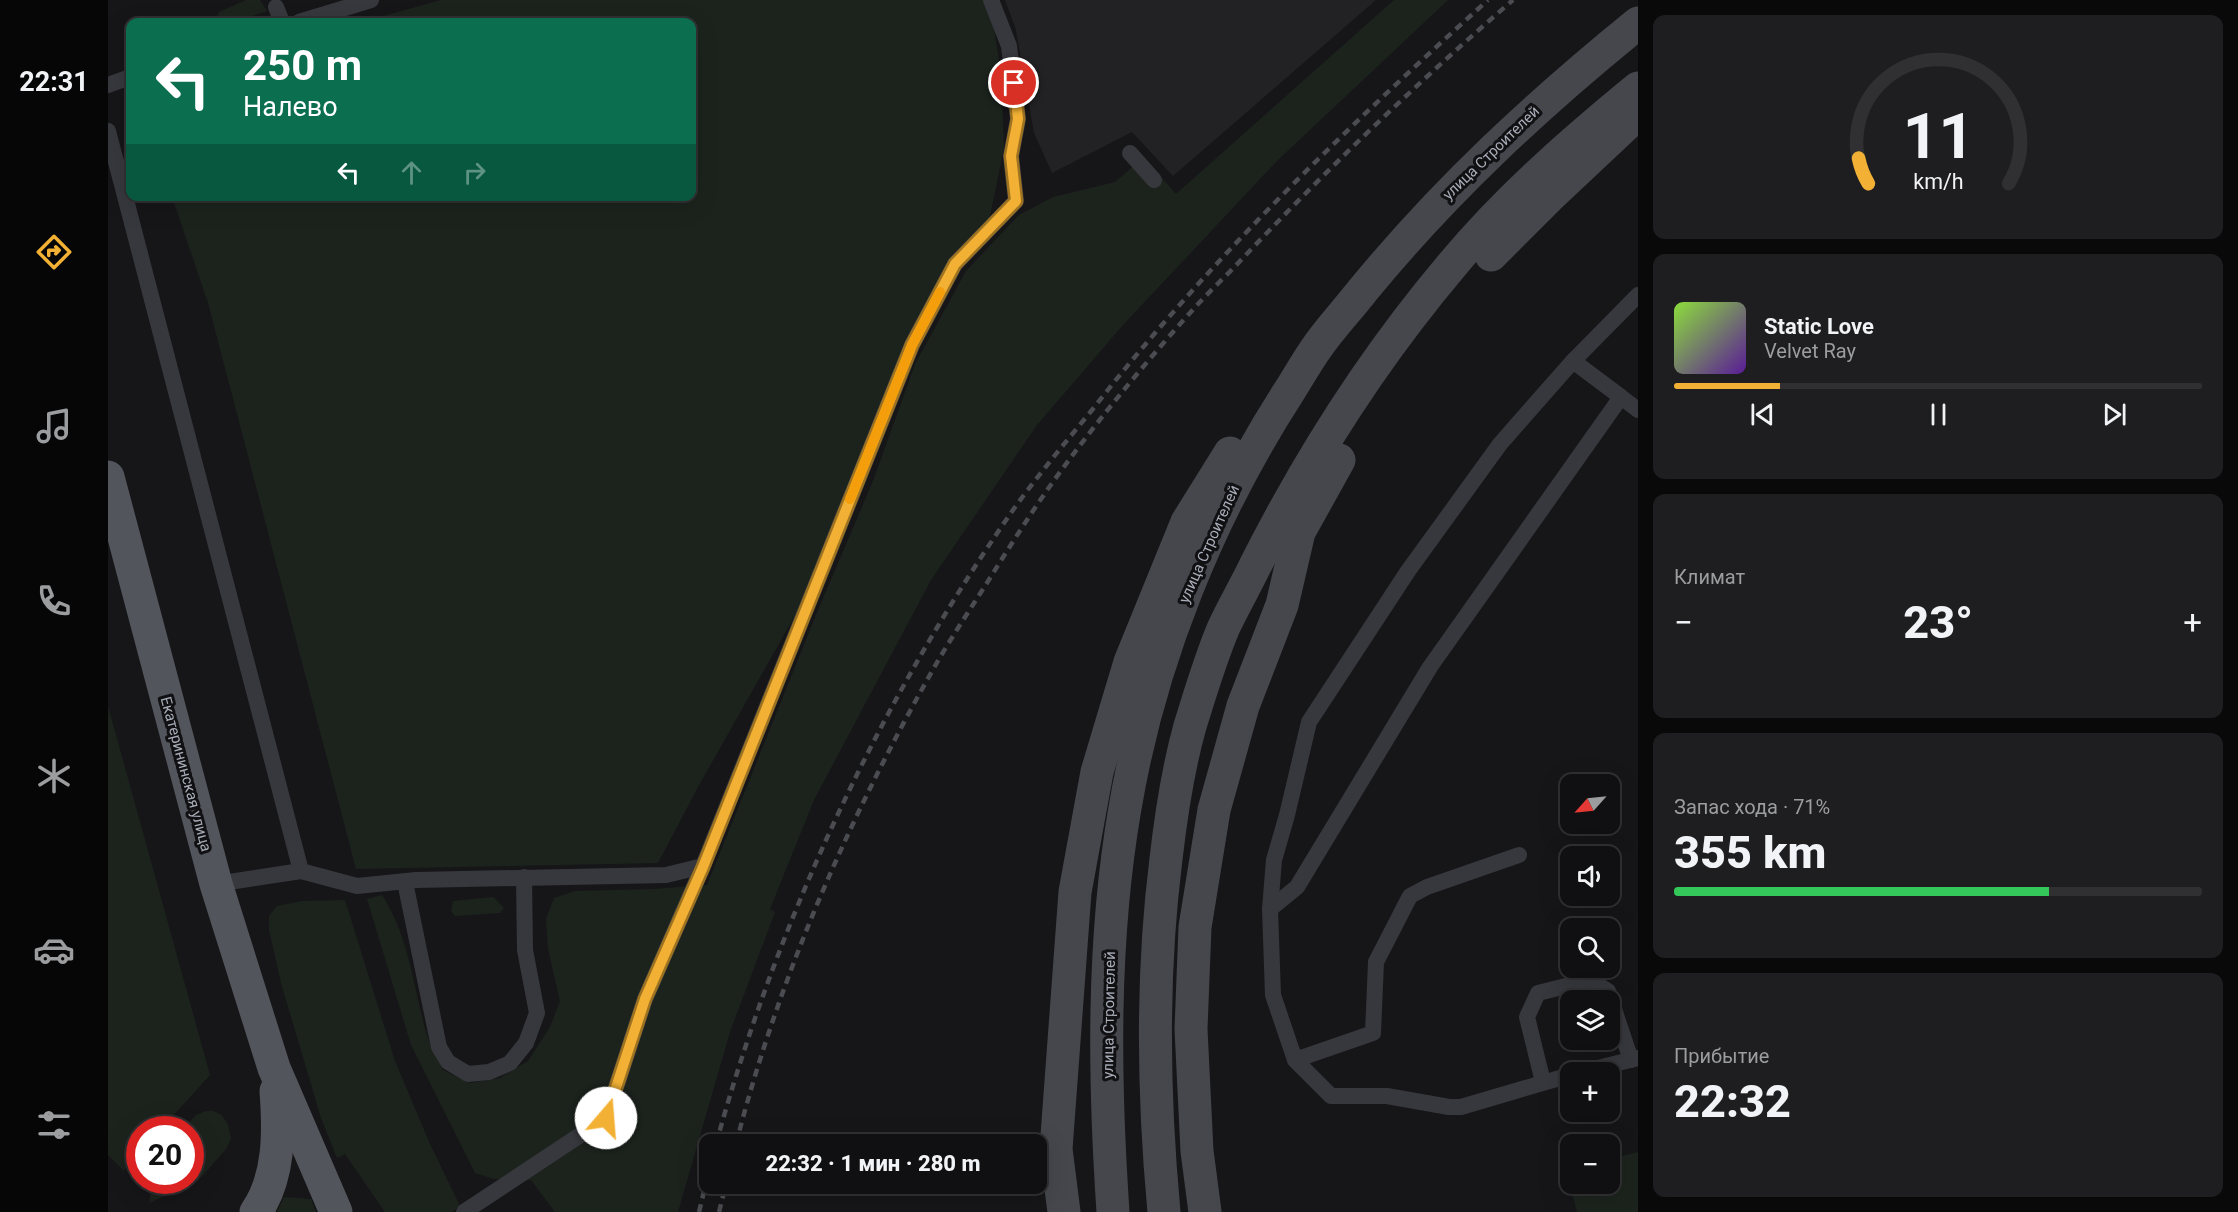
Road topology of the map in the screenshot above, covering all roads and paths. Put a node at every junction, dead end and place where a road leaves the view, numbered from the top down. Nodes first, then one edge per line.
1 (371, 0) edge
2 (991, 0) edge
3 (312, 18) edge
4 (1638, 23) edge
5 (126, 78) edge
6 (108, 85) edge
7 (1638, 88) edge
8 (1638, 113) edge
9 (108, 130) edge
10 (1130, 153) dead end
11 (1154, 180) dead end
12 (126, 199) edge
13 (126, 201) edge
14 (1406, 238) junction
15 (1638, 295) edge
16 (1573, 361) junction
17 (1621, 397) junction
18 (1638, 410) edge
19 (108, 477) edge
20 (1519, 855) dead end
21 (703, 867) junction
22 (301, 871) junction
23 (524, 877) junction
24 (405, 882) junction
25 (216, 884) junction
26 (1270, 909) junction
27 (1635, 1059) edge
28 (1295, 1060) junction
29 (1620, 1063) edge
30 (274, 1068) junction
31 (1560, 1078) edge
32 (1543, 1082) junction
33 (256, 1212) edge
34 (336, 1212) edge
35 (464, 1212) edge
36 (1064, 1212) edge
37 (1113, 1212) edge
38 (1164, 1212) edge
39 (1205, 1212) edge

1 - 3 lane
2 - 21 lane
4 - 14 main road, улица Строителей
5 - 6 lane
7 - 38 main road
8 - 39 main road
9 - 12 lane
10 - 11 lane
13 - 22 lane
14 - 36 main road
14 - 37 main road, улица Строителей
15 - 16 lane
16 - 17 lane
16 - 26 lane
17 - 18 lane
17 - 26 lane
19 - 25 main road, Екатерининская улица
20 - 28 lane
21 - 23 lane
21 - 35 lane
22 - 24 lane
22 - 25 lane
23 - 24 lane
23 - 24 lane
25 - 30 main road, Екатерининская улица
26 - 28 lane
27 - 29 lane
27 - 32 lane
28 - 32 lane
30 - 33 main road
30 - 34 main road
31 - 32 lane

